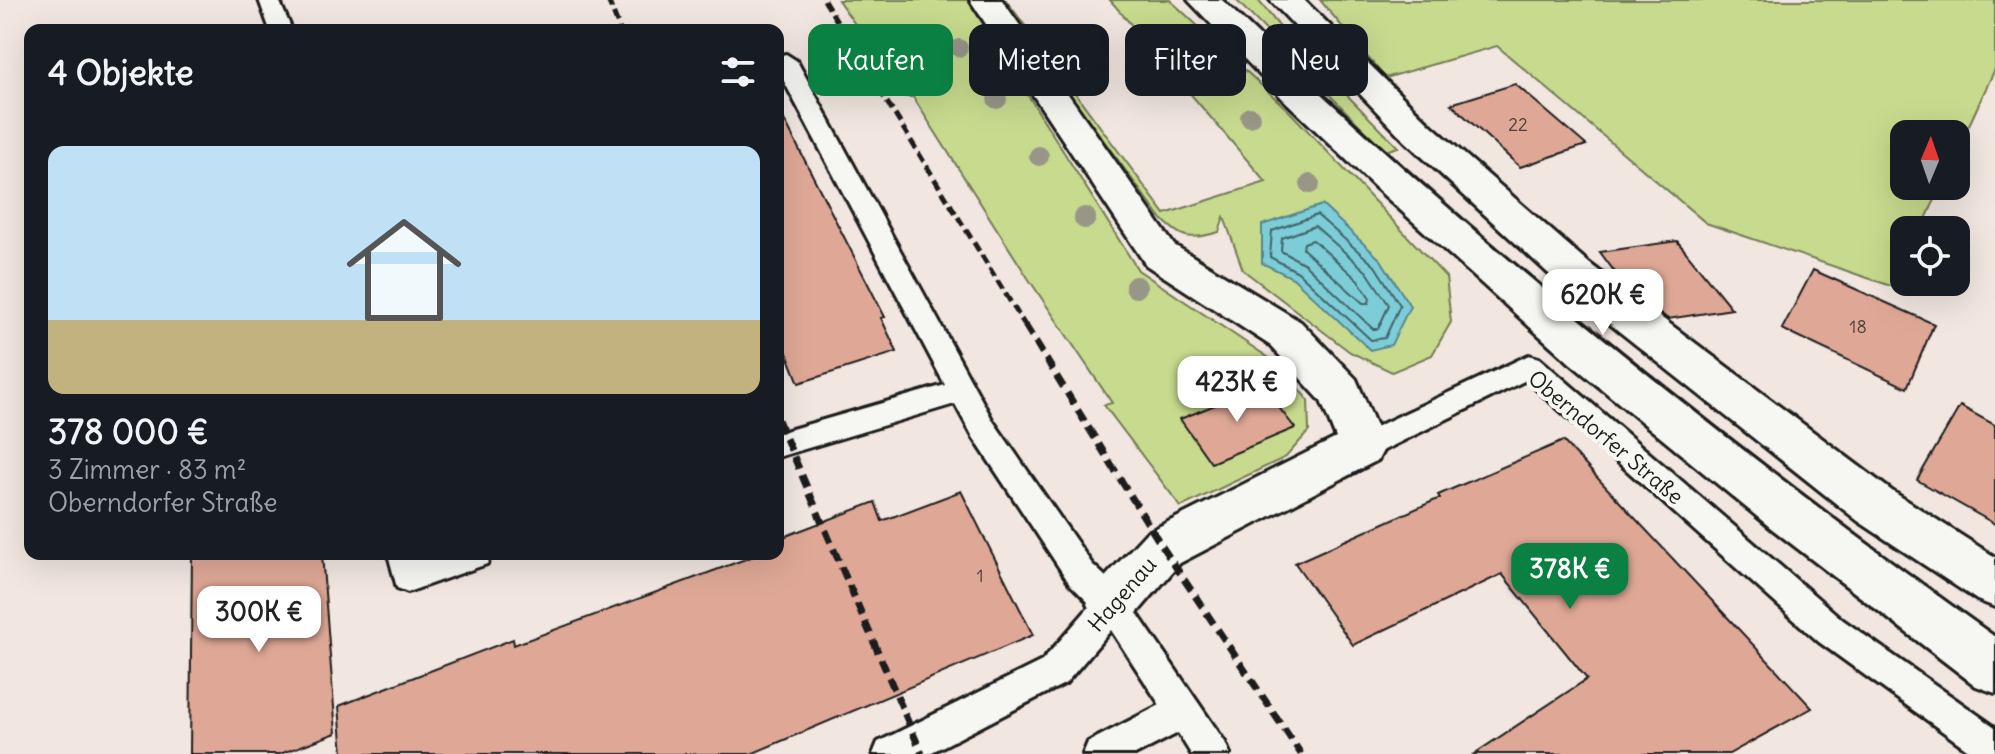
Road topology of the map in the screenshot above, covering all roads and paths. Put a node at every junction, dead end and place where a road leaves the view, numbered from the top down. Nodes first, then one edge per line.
1 (269, 0) edge
2 (986, 0) edge
3 (1204, 0) edge
4 (1286, 0) edge
5 (279, 24) edge
6 (784, 62) edge
7 (963, 391) junction
8 (784, 443) edge
9 (1362, 447) junction
10 (405, 560) edge
11 (459, 560) edge
12 (1995, 584) edge
13 (1113, 604) junction
14 (1995, 668) edge
15 (1183, 712) junction
16 (1995, 748) edge
17 (891, 754) edge
18 (1101, 754) edge
19 (1212, 754) edge

1 - 5 lane
2 - 9 street
3 - 14 street
4 - 12 street
6 - 7 lane
7 - 8 lane
7 - 13 lane
9 - 13 street, Hagenau
9 - 16 lane, Oberndorfer Straße
10 - 11 lane
13 - 15 lane
13 - 17 lane, Hagenau
15 - 18 lane
15 - 19 lane

